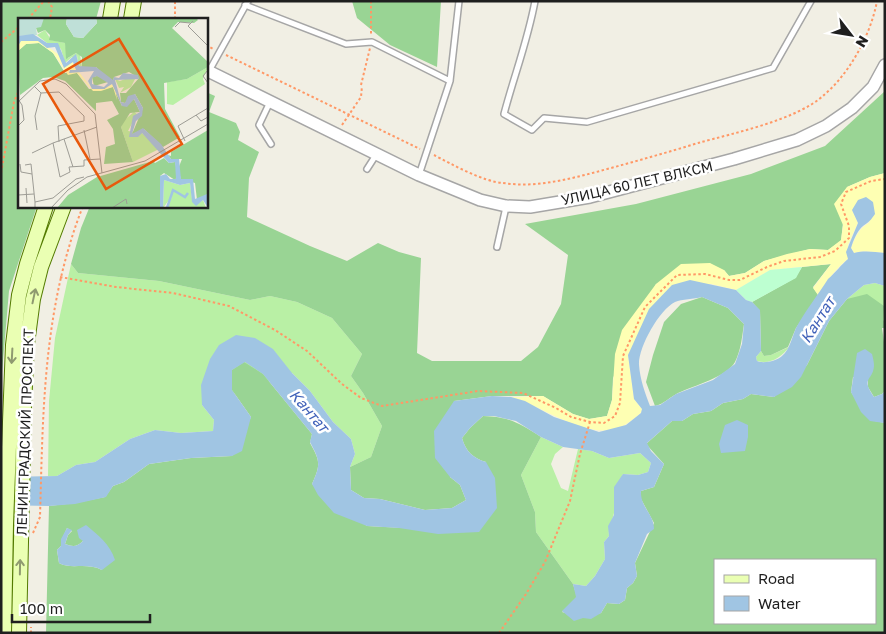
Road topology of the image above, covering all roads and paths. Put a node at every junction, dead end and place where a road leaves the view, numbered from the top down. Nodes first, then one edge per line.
1 (44, 1) edge
2 (48, 1) edge
3 (113, 1) edge
4 (134, 1) edge
5 (175, 1) edge
6 (459, 1) edge
7 (535, 1) edge
8 (811, 1) edge
9 (247, 3) edge
10 (29, 18) edge
11 (50, 18) edge
12 (110, 18) edge
13 (131, 18) edge
14 (175, 18) edge
15 (18, 28) edge
16 (1, 42) edge
17 (885, 65) edge
18 (208, 69) edge
19 (208, 71) edge
20 (450, 81) junction
21 (18, 92) edge
22 (270, 102) junction
23 (271, 144) dead end
24 (377, 155) junction
25 (367, 169) dead end
26 (1, 173) edge
27 (419, 175) junction
28 (885, 179) edge
29 (506, 206) junction
30 (45, 208) edge
31 (63, 208) edge
32 (82, 208) edge
33 (497, 246) dead end
34 (60, 277) junction
35 (590, 422) junction
36 (33, 533) dead end
37 (32, 624) dead end
38 (4, 633) edge
39 (19, 633) edge
40 (31, 633) edge
41 (499, 633) edge

1 - 10 path
2 - 11 path
3 - 12 main road
4 - 13 main road
5 - 14 path
6 - 20 lane
7 - 8 lane
9 - 18 lane
9 - 20 lane
15 - 16 path
17 - 29 street, УЛИЦА 60 ЛЕТ ВЛКСМ
19 - 22 street, УЛИЦА 60 ЛЕТ ВЛКСМ
20 - 27 lane
21 - 26 path
22 - 23 lane
22 - 24 street, УЛИЦА 60 ЛЕТ ВЛКСМ
24 - 25 lane
24 - 27 street, УЛИЦА 60 ЛЕТ ВЛКСМ
27 - 29 street, УЛИЦА 60 ЛЕТ ВЛКСМ
28 - 35 path
29 - 33 lane
30 -> 38 main road, ЛЕНИНГРАДСКИЙ ПРОСПЕКТ
39 -> 31 main road, ЛЕНИНГРАДСКИЙ ПРОСПЕКТ
32 - 34 path
34 - 35 path
34 - 36 path
35 - 41 path
37 - 40 path

